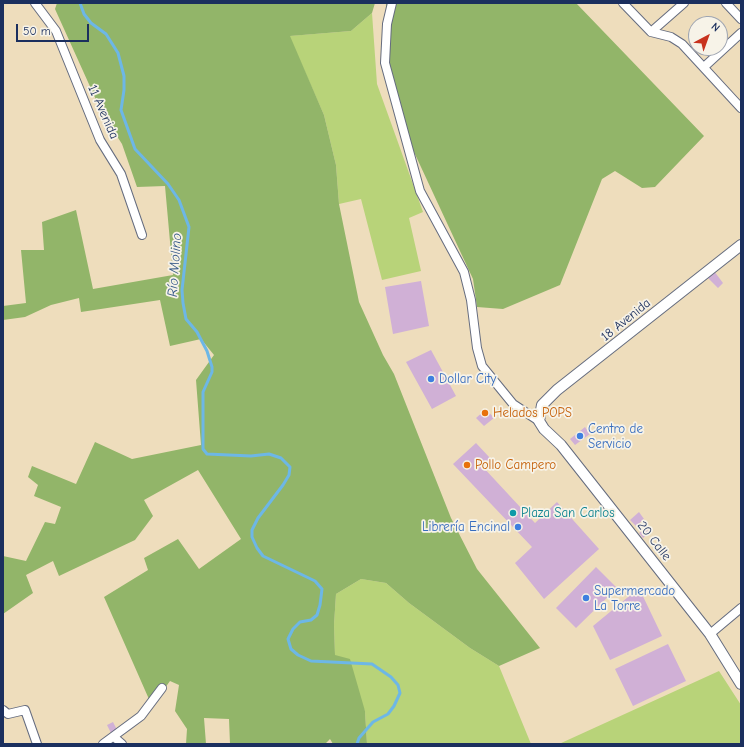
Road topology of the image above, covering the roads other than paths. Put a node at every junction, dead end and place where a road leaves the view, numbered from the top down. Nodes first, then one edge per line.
1 (35, 3) edge
2 (392, 3) edge
3 (623, 3) edge
4 (684, 3) edge
5 (726, 3) edge
6 (741, 19) edge
7 (651, 32) junction
8 (741, 32) edge
9 (704, 67) junction
10 (741, 108) edge
11 (142, 235) dead end
12 (741, 245) edge
13 (539, 421) junction
14 (741, 608) edge
15 (710, 634) junction
16 (741, 684) edge
17 (162, 688) dead end
18 (3, 710) edge
19 (114, 737) junction
20 (37, 744) edge
21 (103, 744) edge
22 (122, 744) edge

1 - 11 street, 11 Avenida
2 - 13 street
3 - 7 street
4 - 7 street
5 - 6 street
7 - 9 street
8 - 9 street
9 - 10 street
12 - 13 street, 18 Avenida
13 - 15 street, 20 Calle
14 - 15 street
15 - 16 street, 20 Calle
17 - 19 street
18 - 20 street
19 - 21 street
19 - 22 street

